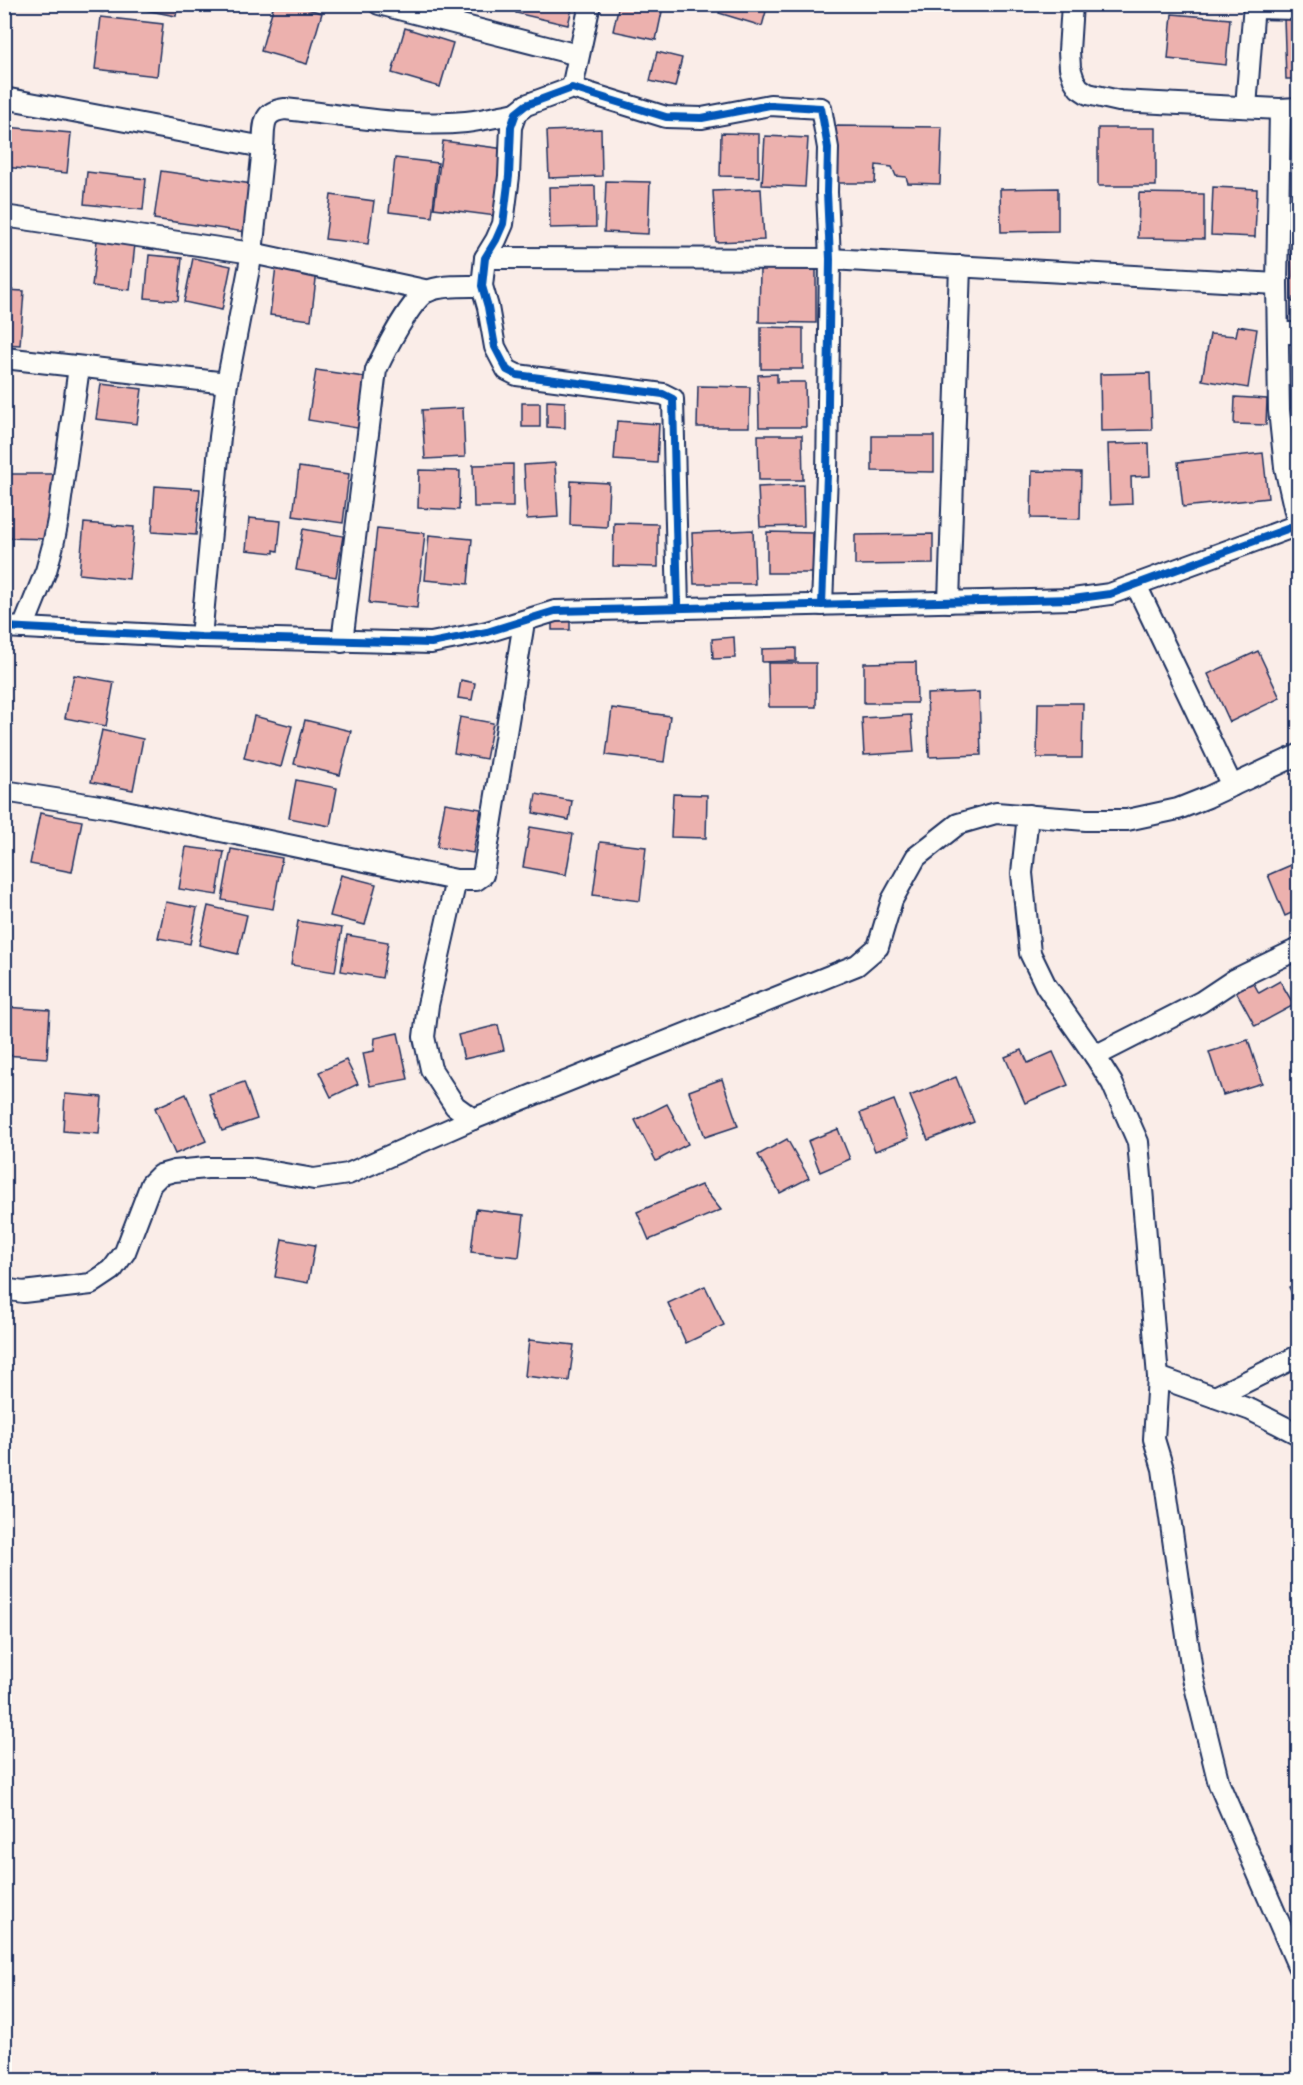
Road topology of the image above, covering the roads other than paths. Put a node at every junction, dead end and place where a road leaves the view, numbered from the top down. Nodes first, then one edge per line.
1 (379, 4) edge
2 (590, 4) edge
3 (1072, 4) edge
4 (1254, 6) edge
5 (1299, 9) edge
6 (578, 56) junction
7 (572, 88) junction
8 (4, 98) edge
9 (1246, 107) junction
10 (1289, 108) edge
11 (516, 113) junction
12 (263, 147) junction
13 (4, 216) edge
14 (252, 253) junction
15 (485, 258) junction
16 (830, 259) junction
17 (960, 266) junction
18 (1277, 284) junction
19 (482, 286) junction
20 (429, 291) junction
21 (1278, 333) junction
22 (1299, 333) edge
23 (4, 358) edge
24 (79, 367) junction
25 (227, 383) junction
26 (1298, 525) edge
27 (1136, 585) junction
28 (950, 603) junction
29 (822, 605) junction
30 (678, 608) junction
31 (524, 622) junction
32 (14, 628) edge
33 (201, 637) junction
34 (342, 642) junction
35 (1299, 755) edge
36 (1232, 786) junction
37 (4, 791) edge
38 (1028, 815) junction
39 (456, 880) junction
40 (1299, 949) edge
41 (1095, 1056) junction
42 (473, 1119) junction
43 (4, 1289) edge
44 (1299, 1356) edge
45 (1158, 1377) junction
46 (1215, 1397) junction
47 (1299, 1434) edge
48 (1299, 1966) edge

1 - 6 street
2 - 6 street
3 - 9 street
4 - 5 street
4 - 9 street
6 - 7 street
7 - 11 street
7 - 16 street
8 - 12 street
9 - 10 street
10 - 18 street
11 - 12 street
11 - 15 street
12 - 14 street
13 - 14 street
14 - 20 street
14 - 25 street
15 - 16 street
15 - 19 street
16 - 17 street
16 - 29 street
17 - 18 street
17 - 28 street
18 - 21 street
19 - 20 street
19 - 30 street
20 - 34 street
21 - 22 street
21 - 26 street
23 - 24 street
24 - 25 street
24 - 32 street
25 - 33 street
26 - 27 street
27 - 28 street
27 - 36 street
28 - 29 street
29 - 30 street
30 - 31 street
31 - 34 street
31 - 39 street
32 - 33 street
33 - 34 street
35 - 36 street
36 - 38 street
37 - 39 street
38 - 41 street
38 - 42 street
39 - 42 street
40 - 41 street
41 - 45 street
42 - 43 street
44 - 46 street
45 - 46 street
45 - 48 street
46 - 47 street

